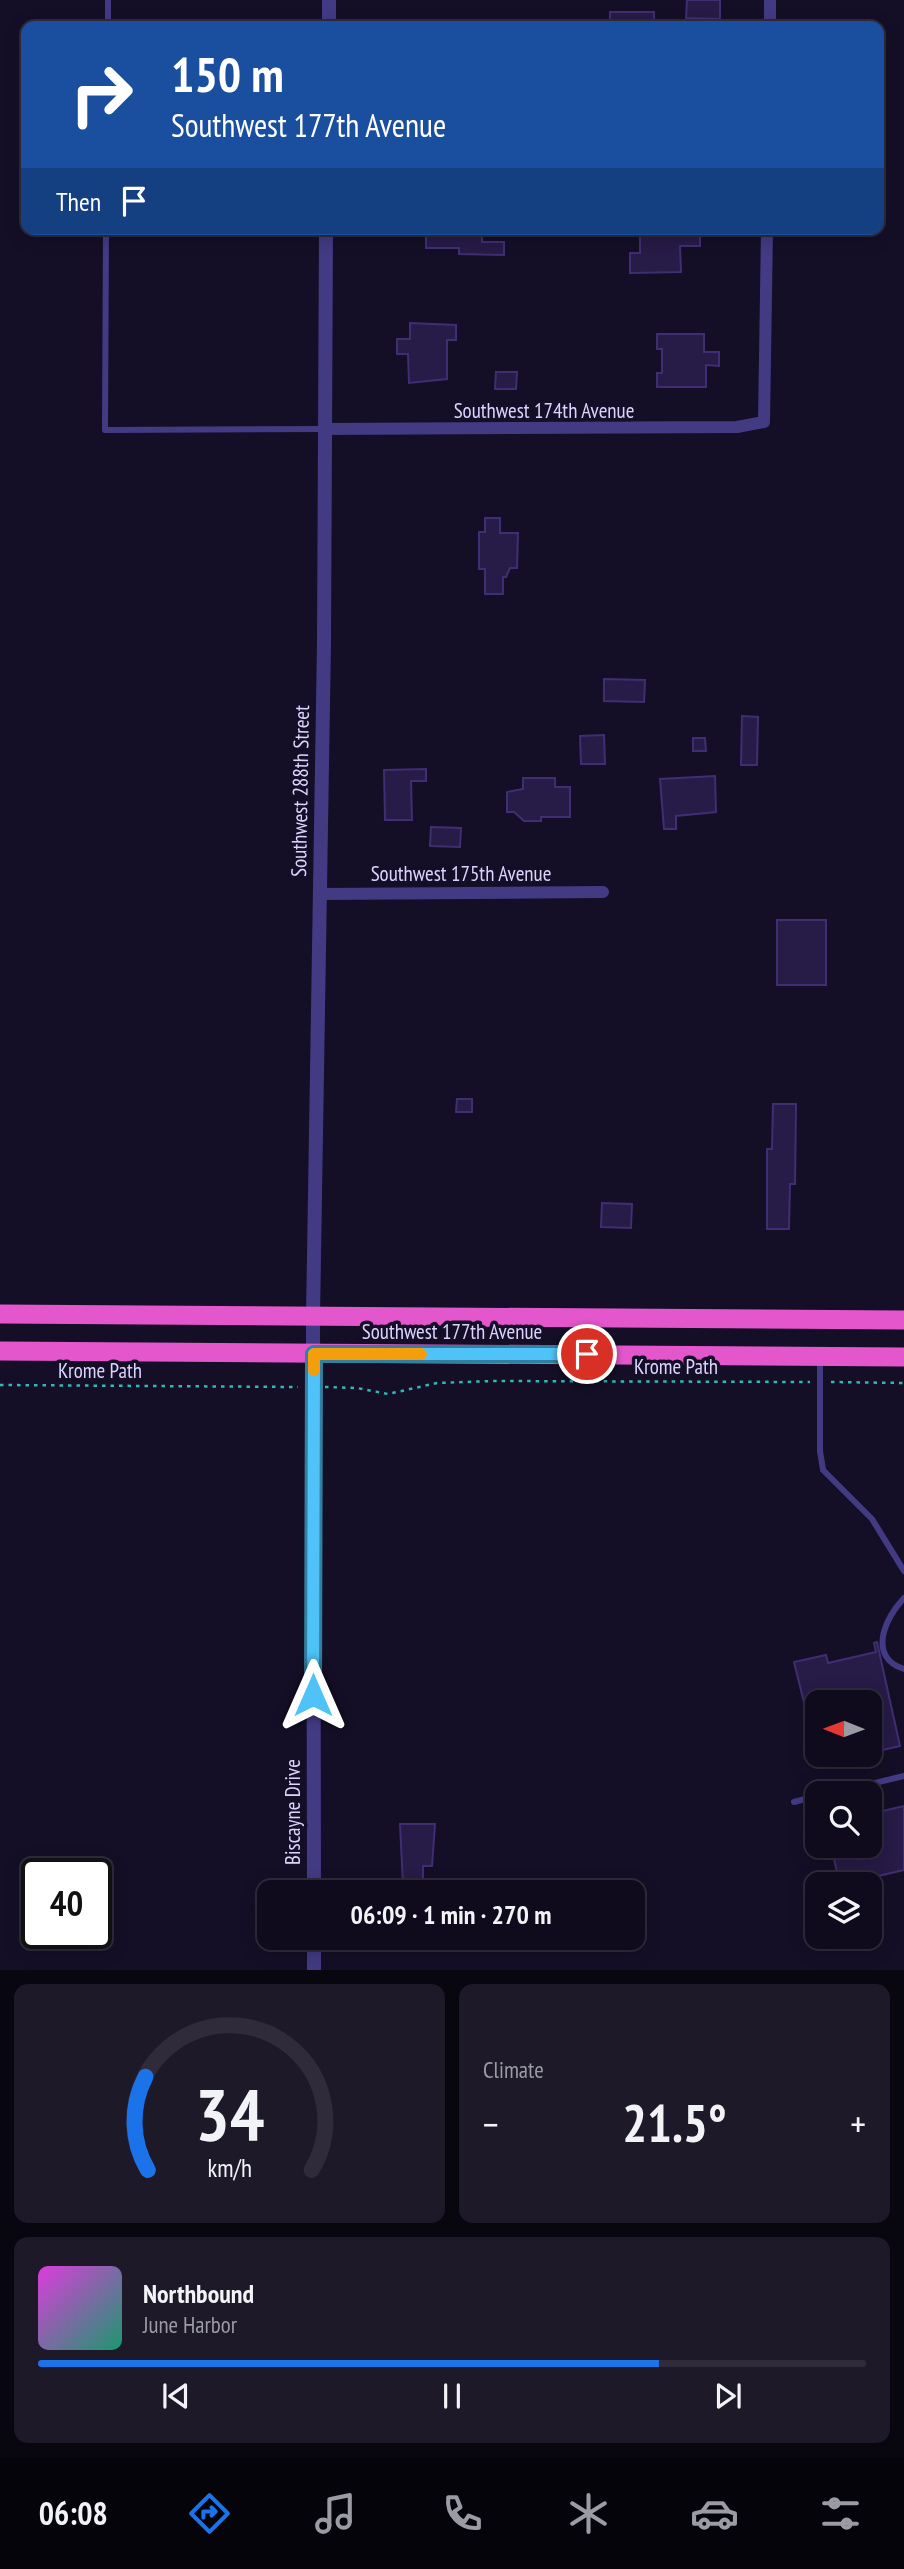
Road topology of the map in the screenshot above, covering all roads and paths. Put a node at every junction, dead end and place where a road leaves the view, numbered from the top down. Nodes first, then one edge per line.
1 (108, 0) edge
2 (329, 0) edge
3 (770, 0) edge
4 (108, 21) edge
5 (329, 21) edge
6 (770, 21) edge
7 (106, 235) edge
8 (326, 235) edge
9 (767, 235) edge
10 (324, 429) junction
11 (603, 892) dead end
12 (319, 894) junction
13 (0, 1314) edge
14 (313, 1317) junction
15 (904, 1320) edge
16 (0, 1351) edge
17 (314, 1354) junction
18 (820, 1356) junction
19 (904, 1357) edge
20 (811, 1382) dead end
21 (829, 1382) dead end
22 (904, 1382) edge
23 (0, 1385) edge
24 (284, 1387) dead end
25 (333, 1387) dead end
26 (904, 1571) edge
27 (904, 1598) edge
28 (904, 1669) edge
29 (904, 1776) edge
30 (882, 1781) edge
31 (805, 1799) edge
32 (794, 1802) dead end
33 (314, 1880) edge
34 (314, 1950) edge
35 (314, 1970) edge

1 - 4 lane
2 - 5 street
3 - 6 street
7 - 10 lane
8 - 10 street, Southwest 288th Street
9 - 10 street, Southwest 174th Avenue
10 - 12 street, Southwest 288th Street
11 - 12 street, Southwest 175th Avenue
12 - 14 street, Southwest 288th Street
13 - 14 highway, Southwest 177th Avenue
14 - 15 highway, Southwest 177th Avenue
14 - 17 street, Southwest 288th Street
16 - 17 highway, Southwest 177th Avenue
17 - 18 highway, Southwest 177th Avenue
17 - 33 street, Biscayne Drive
18 - 19 highway, Southwest 177th Avenue
18 - 26 lane
20 - 25 path, Krome Path
21 - 22 path
23 - 24 path, Krome Path
27 - 28 lane
29 - 30 lane
31 - 32 lane
34 - 35 street

